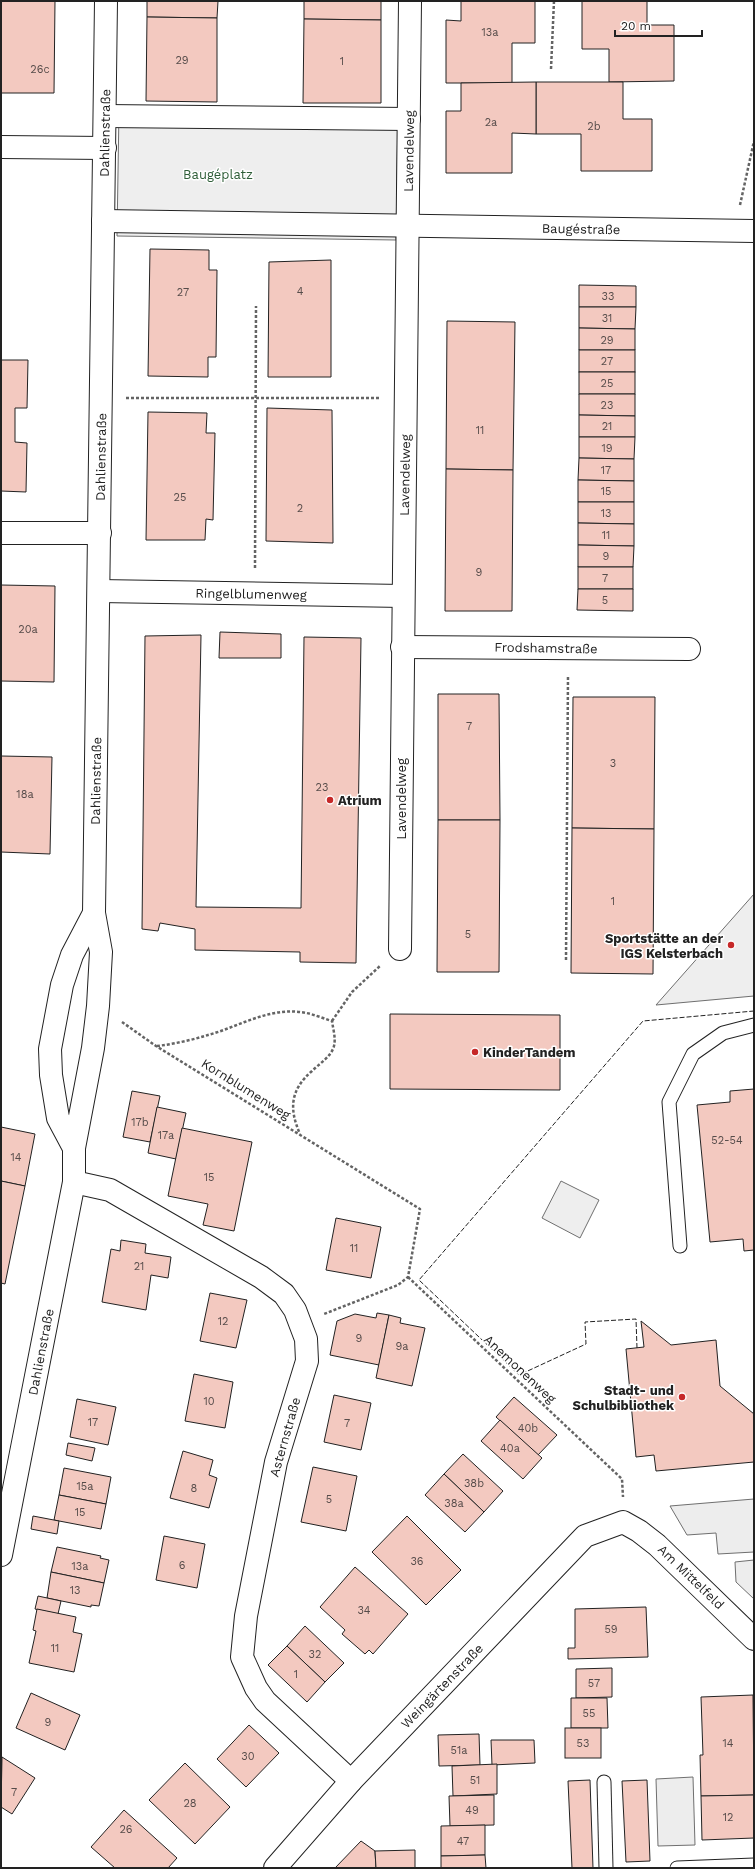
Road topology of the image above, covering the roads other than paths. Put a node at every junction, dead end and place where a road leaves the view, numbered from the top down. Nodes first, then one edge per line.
1 (106, 1) edge
2 (410, 1) edge
3 (105, 116) junction
4 (409, 119) junction
5 (1, 147) edge
6 (105, 148) junction
7 (104, 221) junction
8 (408, 227) junction
9 (744, 231) edge
10 (1, 533) edge
11 (100, 533) junction
12 (99, 591) junction
13 (403, 596) junction
14 (402, 646) junction
15 (689, 649) dead end
16 (94, 913) junction
17 (400, 949) road end
18 (754, 1025) edge
19 (74, 1148) junction
20 (74, 1182) junction
21 (680, 1246) dead end
22 (623, 1522) joint
23 (1, 1555) edge
24 (754, 1639) edge
25 (351, 1781) junction
26 (604, 1782) dead end
27 (754, 1864) edge
28 (275, 1868) edge
29 (606, 1868) edge
30 (676, 1868) edge

1 - 3 street, Dahlienstraße
2 - 4 street, Lavendelweg
3 - 4 street
3 - 6 street, Dahlienstraße
4 - 8 street, Lavendelweg
5 - 6 street
6 - 7 street, Dahlienstraße
7 - 8 street
7 - 11 street, Dahlienstraße
8 - 9 street, Baugéstraße
8 - 13 street, Lavendelweg
10 - 11 street
11 - 12 street, Dahlienstraße
12 - 13 street, Ringelblumenweg
12 - 16 street, Dahlienstraße
13 - 14 street, Lavendelweg
14 - 15 street, Frodshamstraße
14 - 17 street, Lavendelweg
16 - 19 street, Dahlienstraße
16 - 19 street, Dahlienstraße
18 - 21 lane
19 - 20 street, Dahlienstraße
20 - 23 street, Dahlienstraße
20 - 25 street, Asternstraße
22 - 24 street, Am Mittelfeld
22 - 25 street, Weingärtenstraße
25 - 28 street, Weingärtenstraße
26 - 29 lane
27 - 30 lane

